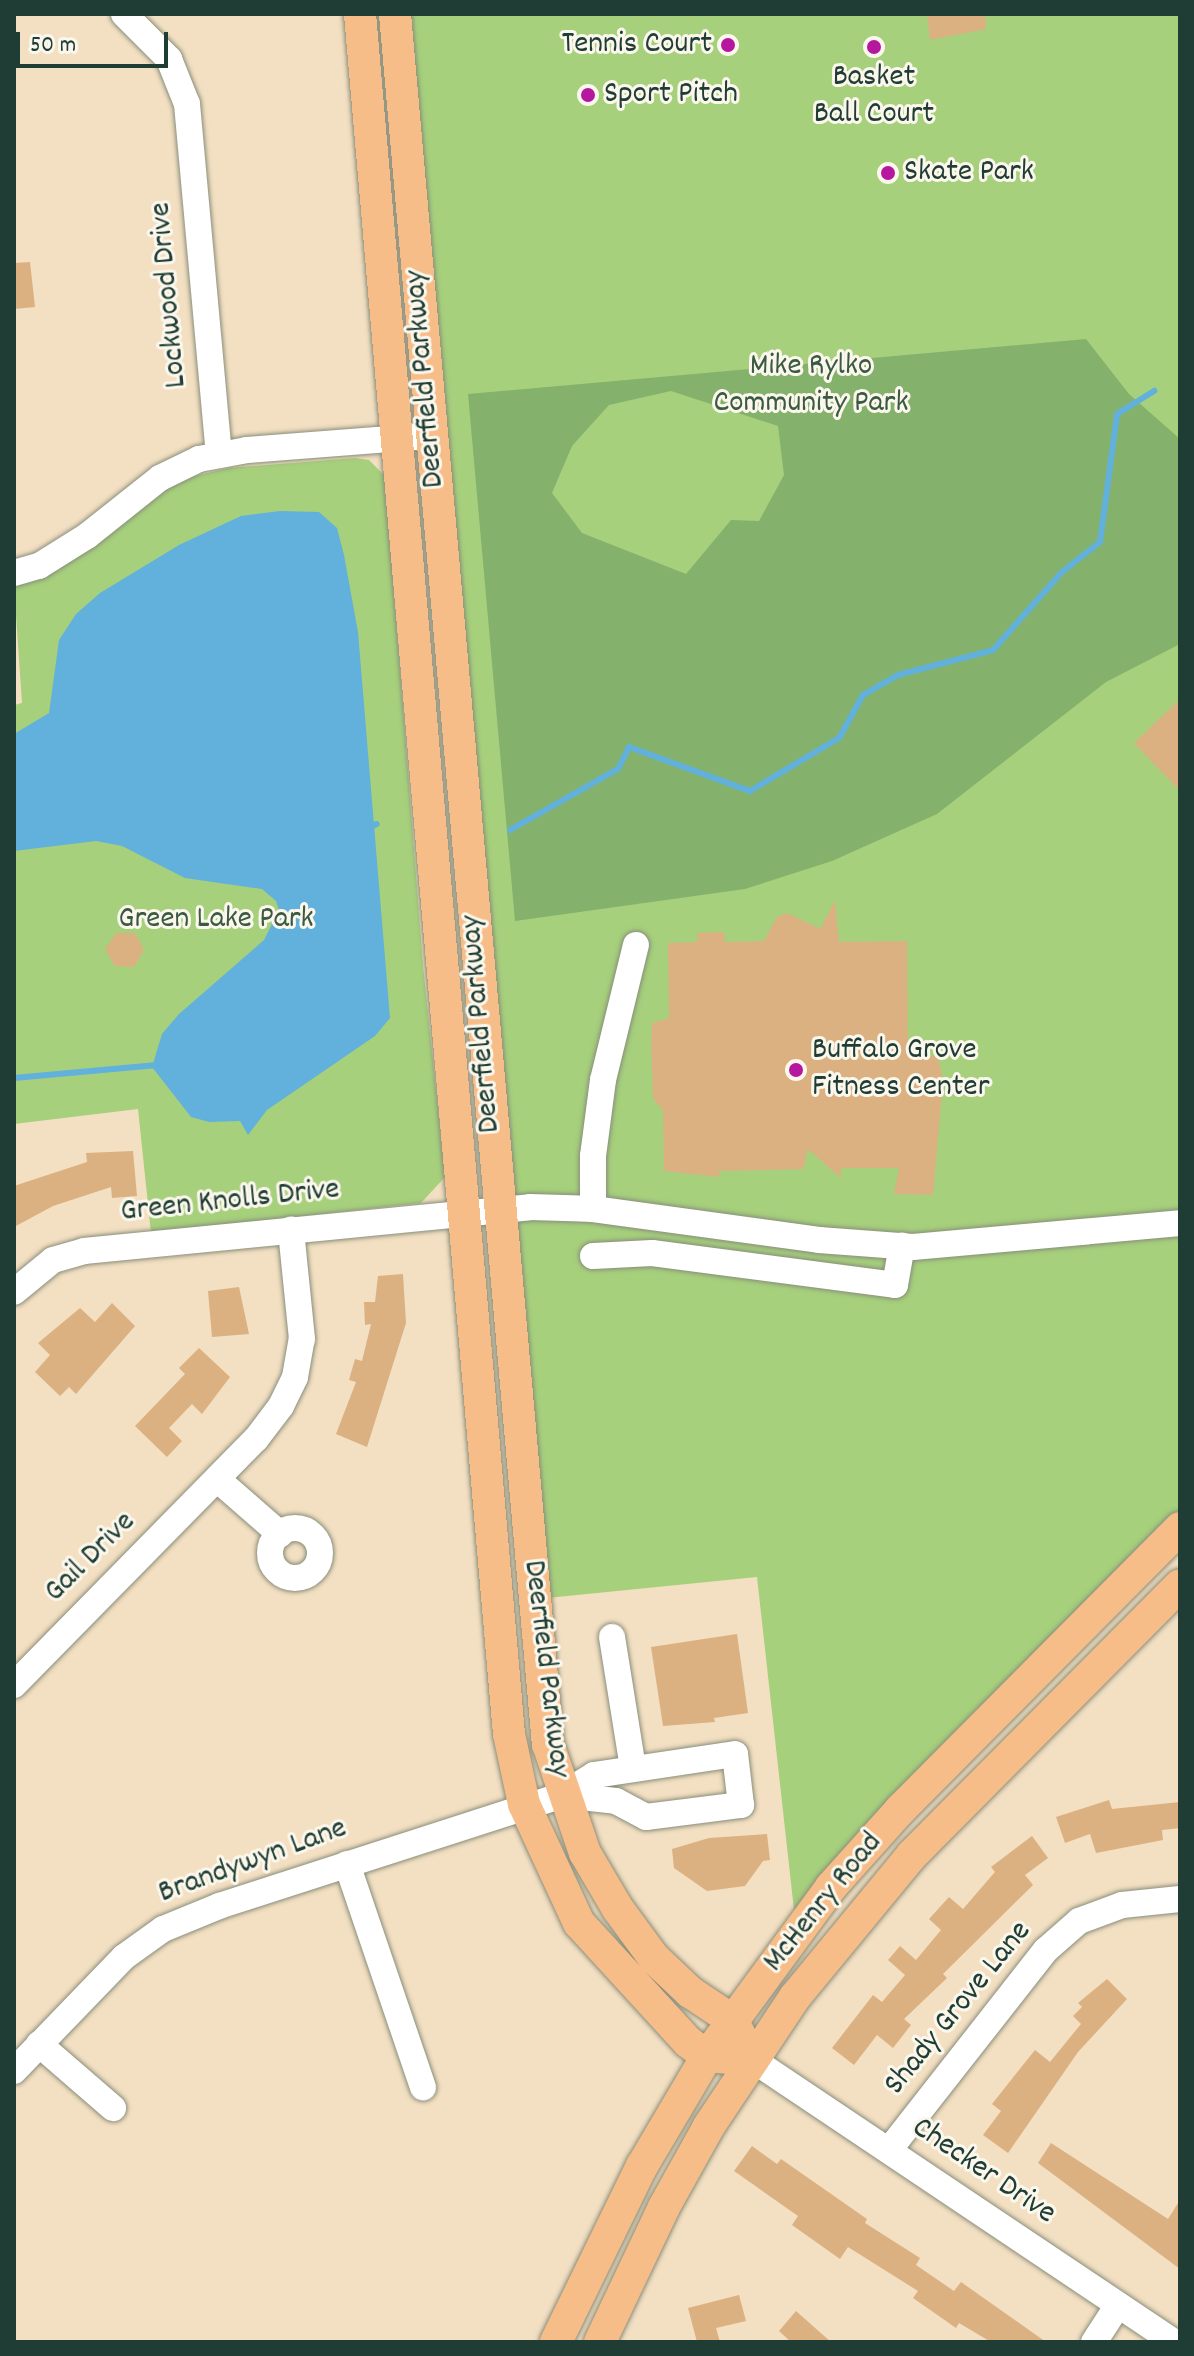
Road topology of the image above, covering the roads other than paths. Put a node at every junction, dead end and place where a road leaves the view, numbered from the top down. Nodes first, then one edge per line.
1 (124, 14) edge
2 (360, 14) edge
3 (395, 14) edge
4 (431, 436) junction
5 (396, 440) junction
6 (219, 455) junction
7 (14, 573) edge
8 (636, 945) dead end
9 (593, 1209) junction
10 (499, 1210) junction
11 (465, 1212) junction
12 (1180, 1223) edge
13 (722, 1227) junction
14 (291, 1230) junction
15 (902, 1246) junction
16 (593, 1256) dead end
17 (715, 1260) junction
18 (14, 1292) edge
19 (217, 1479) junction
20 (1180, 1528) edge
21 (280, 1534) dead end
22 (1180, 1585) edge
23 (612, 1637) dead end
24 (14, 1685) edge
25 (633, 1768) junction
26 (562, 1795) junction
27 (524, 1804) junction
28 (347, 1864) junction
29 (1180, 1899) edge
30 (732, 2020) junction
31 (39, 2044) junction
32 (707, 2056) junction
33 (753, 2060) junction
34 (14, 2071) edge
35 (423, 2087) dead end
36 (113, 2108) dead end
37 (889, 2150) junction
38 (1118, 2305) junction
39 (556, 2342) edge
40 (600, 2342) edge
41 (1094, 2342) edge
42 (1174, 2342) edge

1 - 6 street, Lockwood Drive
2 - 5 main road, Deerfield Parkway
3 - 4 main road, Deerfield Parkway
4 - 5 street
4 - 10 main road, Deerfield Parkway
5 - 6 street
5 - 11 main road, Deerfield Parkway
6 - 7 street
8 - 9 street
9 - 10 street, Green Knolls Drive
9 - 13 street, Green Knolls Drive
10 - 11 street, Green Knolls Drive
10 - 26 main road, Deerfield Parkway
11 - 14 street, Green Knolls Drive
11 - 27 main road, Deerfield Parkway
12 - 15 street, Green Knolls Drive
13 - 15 street, Green Knolls Drive
13 - 17 street
14 - 18 street, Green Knolls Drive
14 - 19 street, Gail Drive
15 - 17 street
16 - 17 street
19 - 21 street
19 - 24 street, Gail Drive
20 - 30 main road, McHenry Road
22 - 33 main road, McHenry Road
23 - 25 street
25 - 26 street
25 - 26 street
26 - 27 street, Brandywyn Lane
26 - 30 main road, Deerfield Parkway
27 - 28 street, Brandywyn Lane
27 - 32 main road, Deerfield Parkway
28 - 31 street, Brandywyn Lane
28 - 35 street
29 - 37 street, Shady Grove Lane
30 - 32 main road, McHenry Road
30 - 33 main road, Deerfield Parkway
31 - 34 street, Brandywyn Lane
31 - 36 street
32 - 33 main road
32 - 39 main road, McHenry Road
33 - 37 street, Checker Drive
33 - 40 main road, McHenry Road
37 - 38 street, Checker Drive
38 - 41 street
38 - 42 street, Checker Drive

